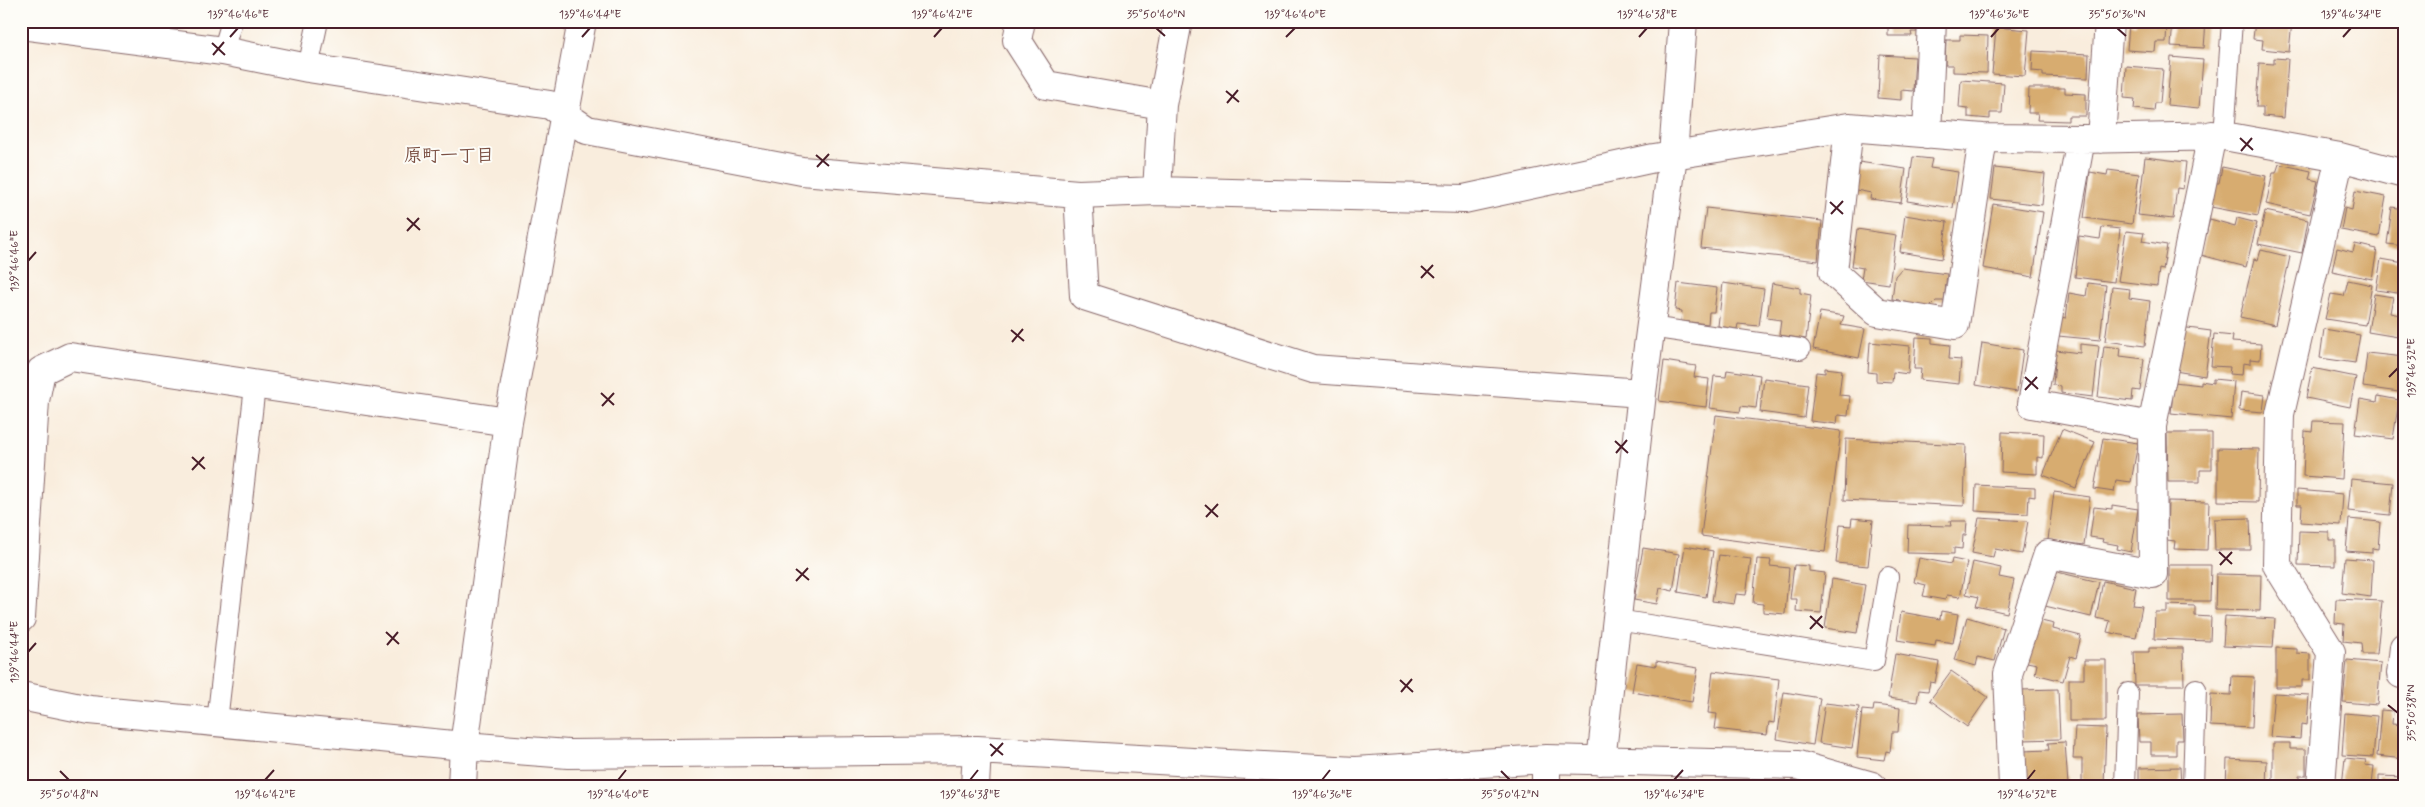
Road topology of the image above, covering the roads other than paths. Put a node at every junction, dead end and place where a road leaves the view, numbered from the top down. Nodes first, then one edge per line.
1 (232, 21) edge
2 (318, 21) edge
3 (582, 21) edge
4 (1021, 21) edge
5 (1178, 21) edge
6 (1683, 21) edge
7 (1932, 21) edge
8 (2110, 21) edge
9 (2232, 21) edge
10 (21, 25) edge
11 (223, 51) junction
12 (308, 68) junction
13 (1162, 105) junction
14 (566, 117) junction
15 (1849, 127) junction
16 (1927, 134) junction
17 (2218, 135) junction
18 (1983, 138) junction
19 (2091, 139) junction
20 (1673, 155) junction
21 (2340, 157) junction
22 (2404, 174) edge
23 (1156, 191) junction
24 (1078, 194) junction
25 (1650, 327) junction
26 (1800, 349) dead end
27 (255, 386) junction
28 (1642, 393) junction
29 (28, 399) edge
30 (508, 422) junction
31 (2152, 426) junction
32 (1888, 578) dead end
33 (21, 618) edge
34 (1617, 620) junction
35 (2404, 647) edge
36 (2404, 674) edge
37 (2196, 689) dead end
38 (2128, 693) dead end
39 (21, 696) edge
40 (217, 722) junction
41 (464, 746) junction
42 (976, 750) junction
43 (1601, 761) junction
44 (1546, 773) edge
45 (462, 786) edge
46 (975, 786) edge
47 (1872, 786) edge
48 (2013, 786) edge
49 (2125, 786) edge
50 (2193, 786) edge
51 (2321, 786) edge

1 - 11 lane
2 - 12 lane
3 - 14 street
4 - 13 street
5 - 13 street
6 - 20 street
7 - 16 street
8 - 19 street
9 - 17 lane
10 - 11 street
11 - 12 street
12 - 14 street
13 - 23 street
14 - 24 street
14 - 30 street
15 - 16 street
15 - 18 street
15 - 20 street
16 - 18 street
17 - 19 street
17 - 21 street
17 - 31 street
18 - 19 street
19 - 31 street
20 - 23 street
20 - 25 street
21 - 22 street
21 - 51 street
23 - 24 street
24 - 28 street
25 - 26 lane
25 - 28 street
27 - 29 street
27 - 30 street
27 - 40 lane
28 - 34 street
29 - 33 street
30 - 41 street
31 - 48 street
32 - 34 lane
34 - 43 street
35 - 36 street
37 - 50 lane
38 - 49 lane
39 - 40 street
40 - 41 street
41 - 42 street
41 - 45 street
42 - 44 street
42 - 46 street
43 - 44 street
43 - 47 street

